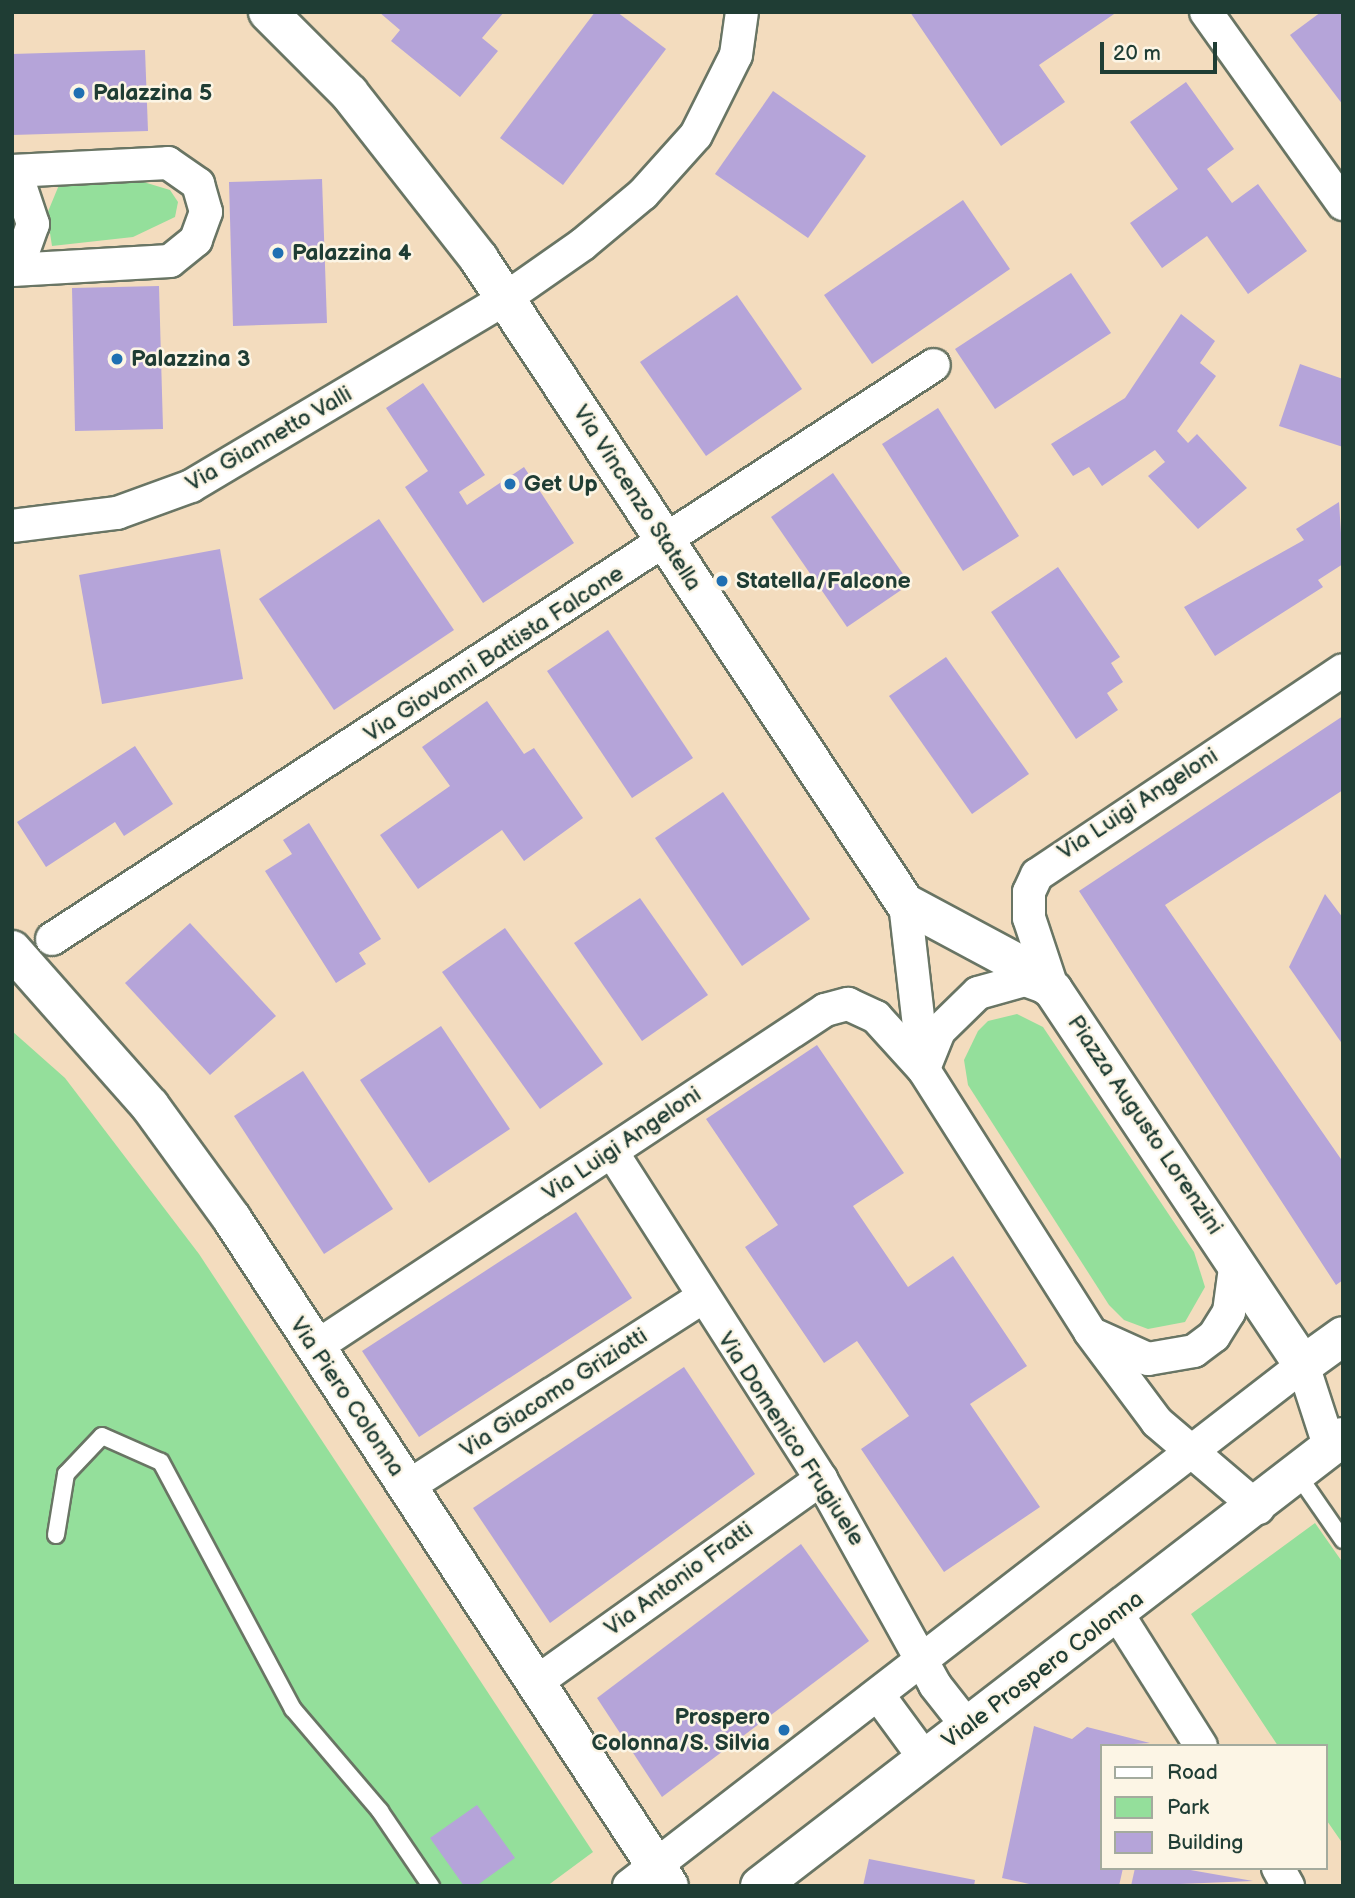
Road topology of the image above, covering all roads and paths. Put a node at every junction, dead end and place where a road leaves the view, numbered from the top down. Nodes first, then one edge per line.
1 (268, 12) edge
2 (742, 12) edge
3 (1206, 12) edge
4 (14, 172) edge
5 (1343, 204) edge
6 (14, 269) edge
7 (506, 298) junction
8 (934, 365) dead end
9 (12, 526) edge
10 (665, 543) junction
11 (1343, 670) edge
12 (905, 903) junction
13 (52, 939) dead end
14 (12, 950) edge
15 (1053, 990) junction
16 (924, 1070) junction
17 (612, 1152) junction
18 (1236, 1261) junction
19 (701, 1298) junction
20 (1090, 1332) junction
21 (1343, 1336) edge
22 (314, 1348) junction
23 (1303, 1365) junction
24 (1337, 1442) edge
25 (1190, 1453) junction
26 (1297, 1475) junction
27 (821, 1479) junction
28 (407, 1487) junction
29 (1258, 1508) junction
30 (56, 1535) dead end
31 (1343, 1540) edge
32 (1118, 1613) junction
33 (926, 1660) junction
34 (538, 1681) junction
35 (879, 1696) junction
36 (968, 1727) junction
37 (1200, 1744) edge
38 (926, 1760) junction
39 (1279, 1870) edge
40 (651, 1879) edge
41 (431, 1886) edge
42 (760, 1886) edge
43 (1288, 1886) edge

1 - 7 street, Via Vincenzo Statella
2 - 7 street, Via Giannetto Valli
3 - 5 street
4 - 6 street
4 - 6 street
7 - 9 street, Via Giannetto Valli
7 - 10 street, Via Vincenzo Statella
8 - 10 street, Via Giovanni Battista Falcone
10 - 12 street, Via Vincenzo Statella
10 - 13 street, Via Giovanni Battista Falcone
11 - 15 street, Via Luigi Angeloni
12 - 15 street, Piazza Augusto Lorenzini
12 - 16 street
14 - 22 street, Via Piero Colonna
15 - 16 street
15 - 18 street, Piazza Augusto Lorenzini
16 - 17 street, Via Luigi Angeloni
16 - 20 street
17 - 19 street, Via Domenico Frugiuele
17 - 22 street, Via Luigi Angeloni
18 - 20 street
18 - 23 street, Piazza Augusto Lorenzini
19 - 27 street, Via Domenico Frugiuele
19 - 28 street, Via Giacomo Griziotti
20 - 25 street
21 - 23 street
22 - 28 street, Via Piero Colonna
23 - 24 street
23 - 25 street
24 - 26 street, Viale Prospero Colonna
25 - 29 street
25 - 33 street
26 - 29 street, Viale Prospero Colonna
26 - 31 lane
27 - 33 street, Via Domenico Frugiuele
27 - 34 street, Via Antonio Fratti
28 - 34 street, Via Piero Colonna
29 - 32 street, Viale Prospero Colonna
30 - 41 lane
32 - 36 street, Viale Prospero Colonna
32 - 37 street
33 - 35 street
33 - 36 street, Via Domenico Frugiuele
34 - 40 street, Via Piero Colonna
35 - 38 street
35 - 40 street
36 - 38 street, Viale Prospero Colonna
38 - 42 street, Viale Prospero Colonna
39 - 43 street

